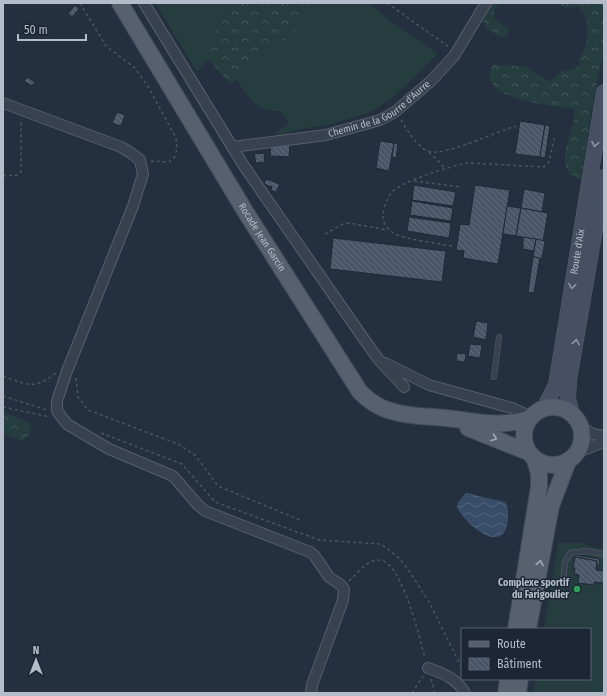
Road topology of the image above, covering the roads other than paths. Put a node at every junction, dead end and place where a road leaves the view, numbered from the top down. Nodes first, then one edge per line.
1 (120, 3) edge
2 (144, 3) edge
3 (486, 3) edge
4 (604, 92) edge
5 (3, 103) edge
6 (232, 147) junction
7 (604, 177) edge
8 (499, 337) dead end
9 (379, 360) junction
10 (494, 377) dead end
11 (404, 387) dead end
12 (534, 415) junction
13 (445, 418) junction
14 (576, 420) junction
15 (604, 436) edge
16 (604, 442) edge
17 (531, 456) junction
18 (573, 457) junction
19 (604, 554) edge
20 (563, 582) dead end
21 (516, 628) edge
22 (528, 628) edge
23 (428, 668) road end
24 (508, 680) edge
25 (520, 680) edge
26 (311, 693) edge
27 (465, 693) edge
28 (506, 693) edge
29 (518, 693) edge

1 - 13 main road, Rocade Jean Garcin
2 - 6 street
3 - 6 street, Chemin de la Gourre d'Aurre
4 -> 12 main road, Route d'Aix
5 - 26 street
6 - 9 street
14 -> 7 main road, Route d'Aix
8 - 10 lane
9 - 11 street
9 - 12 street
12 - 13 main road, Rocade Jean Garcin
12 - 14 main road
12 - 17 main road
13 -> 17 main road, Rocade Jean Garcin
14 - 15 street
14 - 18 main road
16 - 18 street
17 - 18 main road
17 - 21 main road
22 -> 18 main road
19 - 20 lane
23 - 27 street
24 - 28 main road
25 - 29 main road

